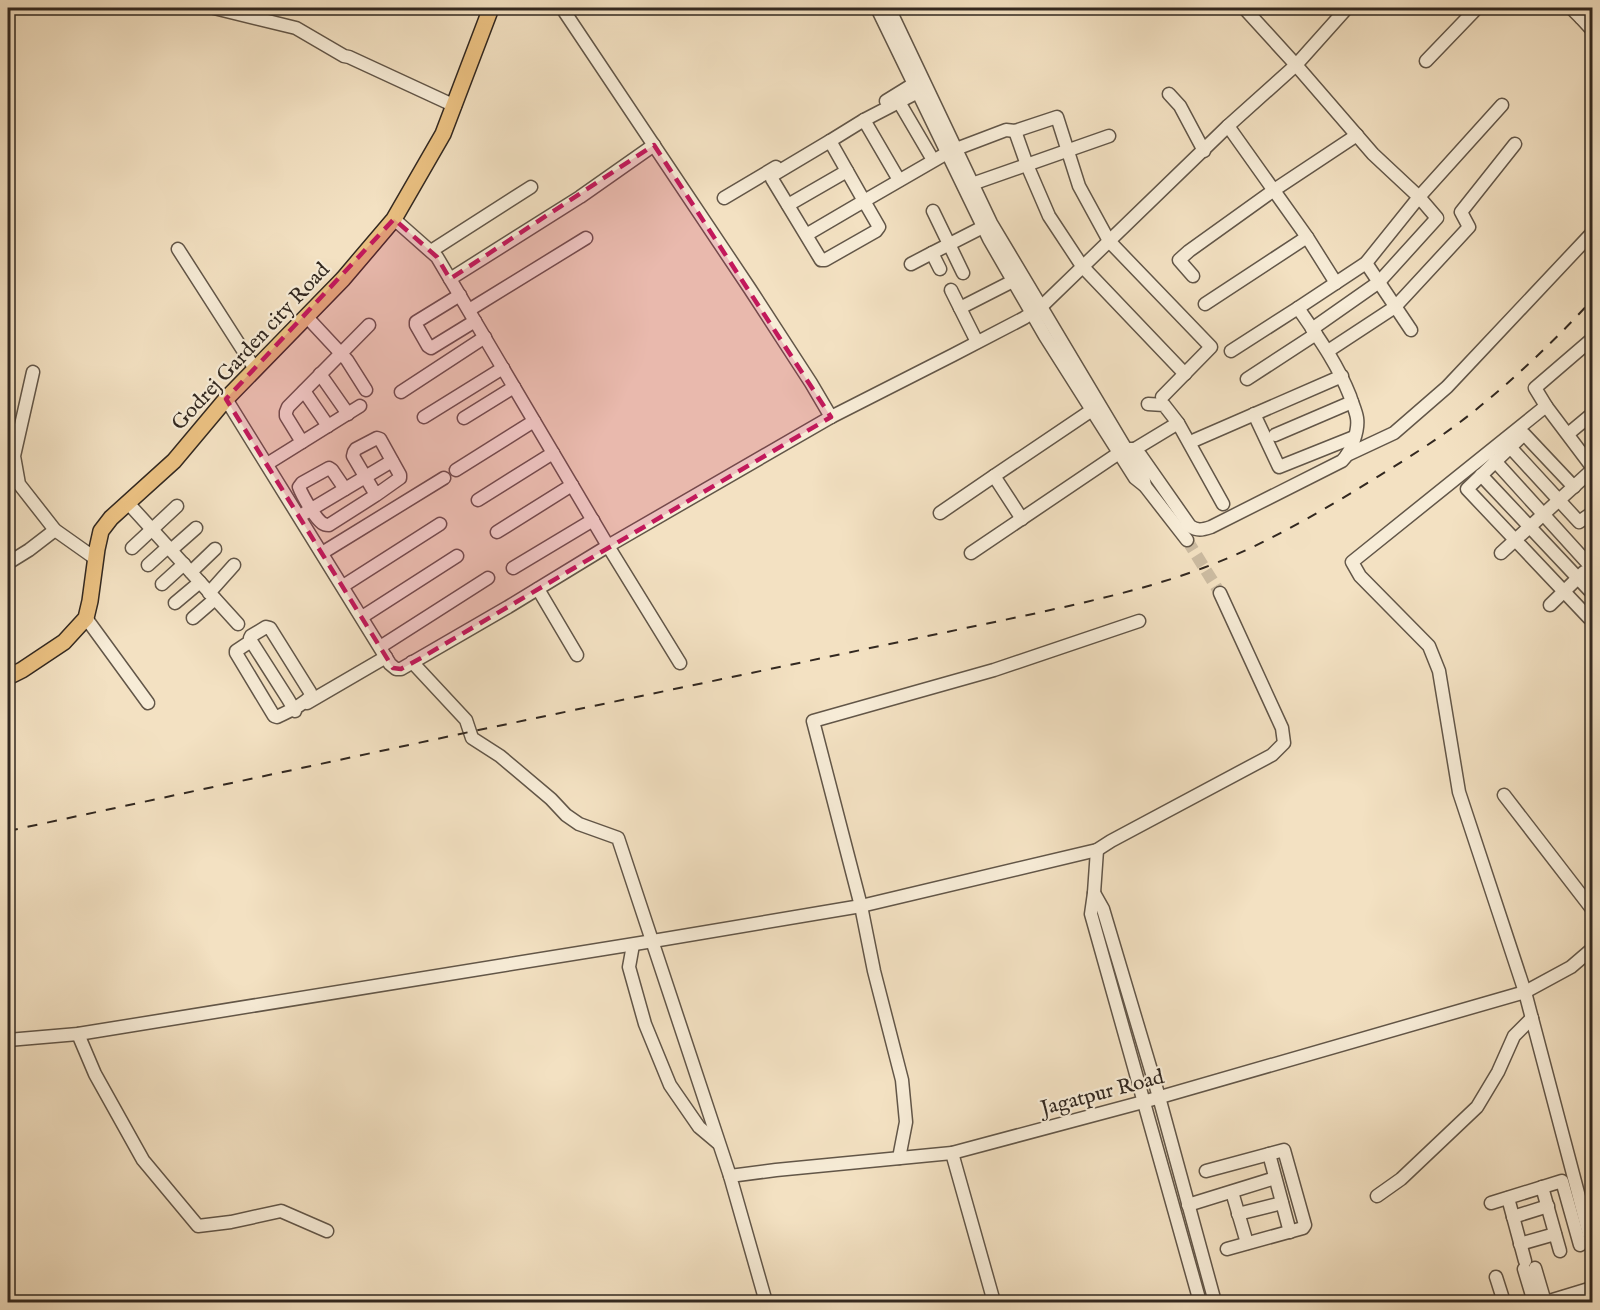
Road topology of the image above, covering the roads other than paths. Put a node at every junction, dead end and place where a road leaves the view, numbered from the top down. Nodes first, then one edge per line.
1 (214, 8) edge
2 (491, 8) edge
3 (562, 8) edge
4 (877, 8) edge
5 (889, 8) edge
6 (1244, 8) edge
7 (1347, 8) edge
8 (1477, 8) edge
9 (1571, 8) edge
10 (1593, 11) edge
11 (1581, 18) junction
12 (1593, 30) edge
13 (1426, 61) dead end
14 (1296, 65) junction
15 (918, 84) junction
16 (1169, 94) dead end
17 (899, 102) junction
18 (1502, 105) dead end
19 (455, 106) junction
20 (864, 120) junction
21 (1228, 126) junction
22 (1015, 131) junction
23 (1357, 135) junction
24 (1109, 136) dead end
25 (830, 141) junction
26 (1515, 144) dead end
27 (654, 145) junction
28 (952, 151) junction
29 (1067, 151) junction
30 (1204, 151) junction
31 (933, 160) junction
32 (1027, 165) junction
33 (847, 171) junction
34 (899, 180) junction
35 (972, 184) junction
36 (531, 187) dead end
37 (1274, 190) junction
38 (1419, 197) junction
39 (724, 198) dead end
40 (864, 201) junction
41 (788, 205) junction
42 (933, 211) dead end
43 (394, 219) junction
44 (983, 227) junction
45 (1593, 233) edge
46 (806, 235) junction
47 (1307, 237) junction
48 (586, 238) dead end
49 (1109, 240) junction
50 (949, 244) junction
51 (178, 249) dead end
52 (431, 252) junction
53 (932, 253) junction
54 (1366, 263) junction
55 (911, 264) dead end
56 (1082, 266) junction
57 (963, 273) dead end
58 (1193, 276) dead end
59 (450, 279) junction
60 (1013, 281) junction
61 (1379, 282) junction
62 (1336, 283) junction
63 (460, 295) junction
64 (1205, 304) dead end
65 (1395, 307) junction
66 (960, 308) junction
67 (1299, 308) junction
68 (1036, 310) junction
69 (306, 316) junction
70 (472, 316) junction
71 (369, 325) dead end
72 (1411, 330) dead end
73 (1314, 332) junction
74 (484, 337) junction
75 (1593, 339) edge
76 (978, 342) junction
77 (1231, 351) dead end
78 (1328, 351) junction
79 (340, 353) junction
80 (503, 368) junction
81 (255, 369) junction
82 (33, 372) dead end
83 (320, 374) junction
84 (1185, 374) junction
85 (1342, 376) junction
86 (1247, 379) dead end
87 (514, 387) junction
88 (304, 390) junction
89 (366, 390) dead end
90 (401, 392) dead end
91 (1162, 397) dead end
92 (226, 399) junction
93 (1352, 402) junction
94 (1148, 404) dead end
95 (360, 406) dead end
96 (1546, 406) junction
97 (1092, 410) junction
98 (348, 414) junction
99 (1254, 414) junction
100 (1593, 414) edge
101 (424, 417) dead end
102 (831, 417) junction
103 (464, 418) dead end
104 (534, 421) junction
105 (1178, 423) junction
106 (328, 426) junction
107 (1568, 434) junction
108 (1275, 435) dead end
109 (1354, 436) junction
110 (1195, 440) dead end
111 (302, 442) junction
112 (1509, 447) junction
113 (1127, 451) junction
114 (553, 453) junction
115 (1347, 455) junction
116 (392, 461) junction
117 (1495, 461) junction
118 (267, 464) junction
119 (1279, 467) junction
120 (1593, 468) edge
121 (456, 470) dead end
122 (1481, 475) junction
123 (994, 476) junction
124 (365, 477) junction
125 (444, 478) dead end
126 (13, 483) edge
127 (572, 485) junction
128 (1287, 487) junction
129 (1574, 487) junction
130 (345, 489) junction
131 (376, 495) junction
132 (478, 500) dead end
133 (1559, 500) junction
134 (128, 503) junction
135 (1223, 504) dead end
136 (177, 506) dead end
137 (312, 509) junction
138 (940, 513) dead end
139 (1593, 513) edge
140 (1544, 514) junction
141 (299, 517) junction
142 (1022, 519) junction
143 (592, 520) junction
144 (440, 524) dead end
145 (1530, 527) junction
146 (196, 528) dead end
147 (152, 529) junction
148 (55, 530) junction
149 (497, 532) dead end
150 (1187, 540) tunnel mouth
151 (1515, 540) junction
152 (608, 546) junction
153 (132, 548) dead end
154 (170, 549) junction
155 (215, 549) dead end
156 (322, 553) junction
157 (971, 553) dead end
158 (1502, 553) dead end
159 (457, 556) dead end
160 (96, 559) junction
161 (8, 563) edge
162 (234, 564) dead end
163 (148, 565) dead end
164 (1592, 566) edge
165 (187, 568) junction
166 (513, 568) dead end
167 (488, 578) dead end
168 (1578, 578) junction
169 (200, 582) junction
170 (162, 584) dead end
171 (343, 586) junction
172 (538, 589) junction
173 (1564, 592) junction
174 (1220, 593) tunnel mouth
175 (1593, 593) edge
176 (212, 596) junction
177 (175, 603) dead end
178 (1550, 605) dead end
179 (362, 617) junction
180 (86, 618) junction
181 (193, 618) dead end
182 (1589, 618) dead end
183 (1139, 621) dead end
184 (238, 624) dead end
185 (251, 641) junction
186 (383, 652) junction
187 (577, 655) dead end
188 (412, 662) junction
189 (680, 663) dead end
190 (292, 664) junction
191 (273, 675) junction
192 (8, 677) edge
193 (256, 685) junction
194 (148, 703) dead end
195 (294, 710) junction
196 (277, 722) dead end
197 (1504, 795) dead end
198 (1096, 850) junction
199 (1094, 893) junction
200 (861, 906) junction
201 (1593, 909) edge
202 (653, 942) junction
203 (633, 945) junction
204 (1593, 949) edge
205 (1123, 974) junction
206 (1109, 978) junction
207 (1525, 992) junction
208 (1532, 1018) junction
209 (78, 1034) junction
210 (8, 1040) edge
211 (1159, 1097) junction
212 (1143, 1102) junction
213 (719, 1143) junction
214 (952, 1153) junction
215 (1269, 1154) junction
216 (899, 1158) junction
217 (1206, 1172) dead end
218 (730, 1176) junction
219 (1275, 1178) junction
220 (1542, 1186) junction
221 (1232, 1192) junction
222 (1377, 1196) dead end
223 (1508, 1198) junction
224 (1282, 1203) junction
225 (1491, 1203) dead end
226 (1188, 1205) junction
227 (1548, 1206) junction
228 (1577, 1213) junction
229 (1238, 1214) junction
230 (1513, 1217) junction
231 (1552, 1221) junction
232 (327, 1231) dead end
233 (1290, 1232) junction
234 (1555, 1234) junction
235 (1247, 1243) junction
236 (1520, 1244) junction
237 (1586, 1246) edge
238 (1227, 1249) dead end
239 (1560, 1251) dead end
240 (1528, 1266) junction
241 (1496, 1277) dead end
242 (1593, 1288) edge
243 (1499, 1301) edge
244 (766, 1302) edge
245 (994, 1302) edge
246 (1200, 1302) edge
247 (1215, 1302) edge
248 (1534, 1302) edge
249 (1546, 1302) edge

1 - 19 street
2 - 19 main road, Godrej Garden city Road
3 - 27 street
4 - 15 street
5 - 15 street
6 - 14 street
7 - 14 street
8 - 13 street
9 - 11 street
10 - 11 street
11 - 12 street
14 - 21 street
14 - 23 street
15 - 17 street
15 - 28 street
15 - 39 street
16 - 30 street
17 - 20 street
17 - 31 street
18 - 38 street
19 - 43 main road, Godrej Garden city Road
20 - 25 street
20 - 34 street
21 - 30 street
21 - 37 street
22 - 28 street
22 - 29 street
22 - 32 street
23 - 37 street
23 - 38 street
24 - 29 street
25 - 33 street
25 - 41 street
26 - 65 street
27 - 59 street
27 - 102 street
28 - 31 street
28 - 35 street
28 - 44 street
29 - 32 street
29 - 49 street
30 - 49 street
31 - 34 street
32 - 35 street
32 - 56 street
33 - 40 street
33 - 41 street
34 - 40 street
35 - 68 street
36 - 52 street
37 - 47 street
37 - 58 street
38 - 54 street
38 - 61 street
40 - 46 street
40 - 46 street
41 - 46 street
42 - 50 street
43 - 52 street
43 - 69 main road, Godrej Garden city Road
44 - 50 street
44 - 60 street
45 - 115 street
47 - 62 street
47 - 64 street
48 - 70 street
49 - 56 street
49 - 84 street
50 - 53 street
50 - 57 street
51 - 81 street
52 - 59 street
53 - 55 street
53 - 66 street
54 - 61 street
54 - 62 street
56 - 68 street
56 - 84 street
59 - 63 street
60 - 66 street
60 - 68 street
61 - 65 street
61 - 73 street
62 - 67 street
63 - 70 street
63 - 70 street
65 - 72 street
65 - 78 street
66 - 76 street
67 - 73 street
67 - 77 street
68 - 76 street
68 - 97 street
68 - 113 street
69 - 79 street
69 - 81 main road, Godrej Garden city Road
70 - 74 street
71 - 79 street
73 - 78 street
73 - 86 street
74 - 80 street
74 - 90 street
75 - 96 street
76 - 102 street
78 - 85 street
79 - 83 street
79 - 89 street
80 - 87 street
80 - 101 street
81 - 92 main road, Godrej Garden city Road
82 - 126 street
83 - 88 street
83 - 98 street
84 - 91 street
85 - 93 street
85 - 99 street
87 - 103 street
87 - 104 street
88 - 106 street
88 - 111 street
92 - 118 street
92 - 134 main road, Godrej Garden city Road
93 - 108 street
93 - 109 street
94 - 105 street
95 - 98 street
96 - 107 street
96 - 207 street
97 - 113 street
97 - 123 street
98 - 106 street
99 - 110 street
99 - 119 street
100 - 107 street
102 - 152 street
104 - 114 street
104 - 121 street
105 - 113 street
105 - 135 street
106 - 111 street
107 - 120 street
109 - 115 street
109 - 119 street
111 - 118 street
112 - 117 street
112 - 129 street
112 - 133 street
113 - 128 street
113 - 142 street
113 - 150 street
114 - 127 street
114 - 132 street
115 - 128 street
116 - 124 street
116 - 124 street
116 - 131 street
117 - 122 street
117 - 140 street
118 - 141 street
119 - 128 street
120 - 129 street
122 - 145 street
122 - 151 street
123 - 138 street
123 - 142 street
124 - 130 street
124 - 131 street
125 - 156 street
126 - 148 street
127 - 143 street
127 - 149 street
129 - 133 street
130 - 137 street
130 - 137 street
131 - 137 street
133 - 139 street
133 - 140 street
134 - 147 street
134 - 160 main road, Godrej Garden city Road
136 - 147 street
137 - 141 street
140 - 145 street
140 - 164 street
141 - 156 street
142 - 157 street
143 - 152 street
143 - 166 street
144 - 171 street
145 - 151 street
145 - 168 street
146 - 154 street
147 - 153 street
147 - 154 street
148 - 160 street
148 - 161 street
151 - 158 street
151 - 173 street
152 - 172 street
152 - 189 street
154 - 163 street
154 - 165 street
155 - 165 street
156 - 171 street
159 - 179 street
160 - 180 main road, Godrej Garden city Road
162 - 176 street
164 - 168 street
165 - 169 street
165 - 170 street
167 - 186 street
168 - 173 street
168 - 175 street
169 - 176 street
169 - 177 street
171 - 179 street
172 - 187 street
172 - 188 street
173 - 178 street
173 - 182 street
174 - 198 street
176 - 181 street
176 - 184 street
179 - 186 street
180 - 192 main road
180 - 194 street
183 - 200 street
185 - 190 street
185 - 191 street
185 - 193 street
186 - 188 street
186 - 195 street
188 - 202 street
190 - 191 street
190 - 195 street
191 - 193 street
191 - 195 street
193 - 195 street
195 - 196 street
197 - 201 street
198 - 199 street
198 - 200 street
199 - 205 street
199 - 206 street
200 - 202 street
200 - 216 street
202 - 203 street
202 - 213 street
203 - 209 street
203 - 213 street
204 - 207 street, Jagatpur Road
205 - 206 street
205 - 211 street
206 - 212 street
207 - 208 street
207 - 211 street, Jagatpur Road
208 - 222 street
208 - 228 street
209 - 210 street
209 - 232 street
211 - 212 street, Jagatpur Road
211 - 226 street
212 - 214 street, Jagatpur Road
212 - 246 street
213 - 218 street
214 - 216 street, Jagatpur Road
214 - 245 street
215 - 217 street
215 - 219 street
215 - 233 street
216 - 218 street, Jagatpur Road
218 - 244 street
219 - 221 street
219 - 224 street
220 - 223 street
220 - 227 street
220 - 228 street
221 - 226 street
221 - 229 street
223 - 225 street
223 - 230 street
224 - 229 street
224 - 233 street
226 - 247 street
227 - 230 street
227 - 231 street
228 - 231 street
228 - 237 street
229 - 235 street
230 - 236 street
231 - 234 street
233 - 235 street
234 - 236 street
234 - 239 street
235 - 238 street
236 - 240 street
240 - 248 street
240 - 249 street
241 - 243 street
242 - 249 street

